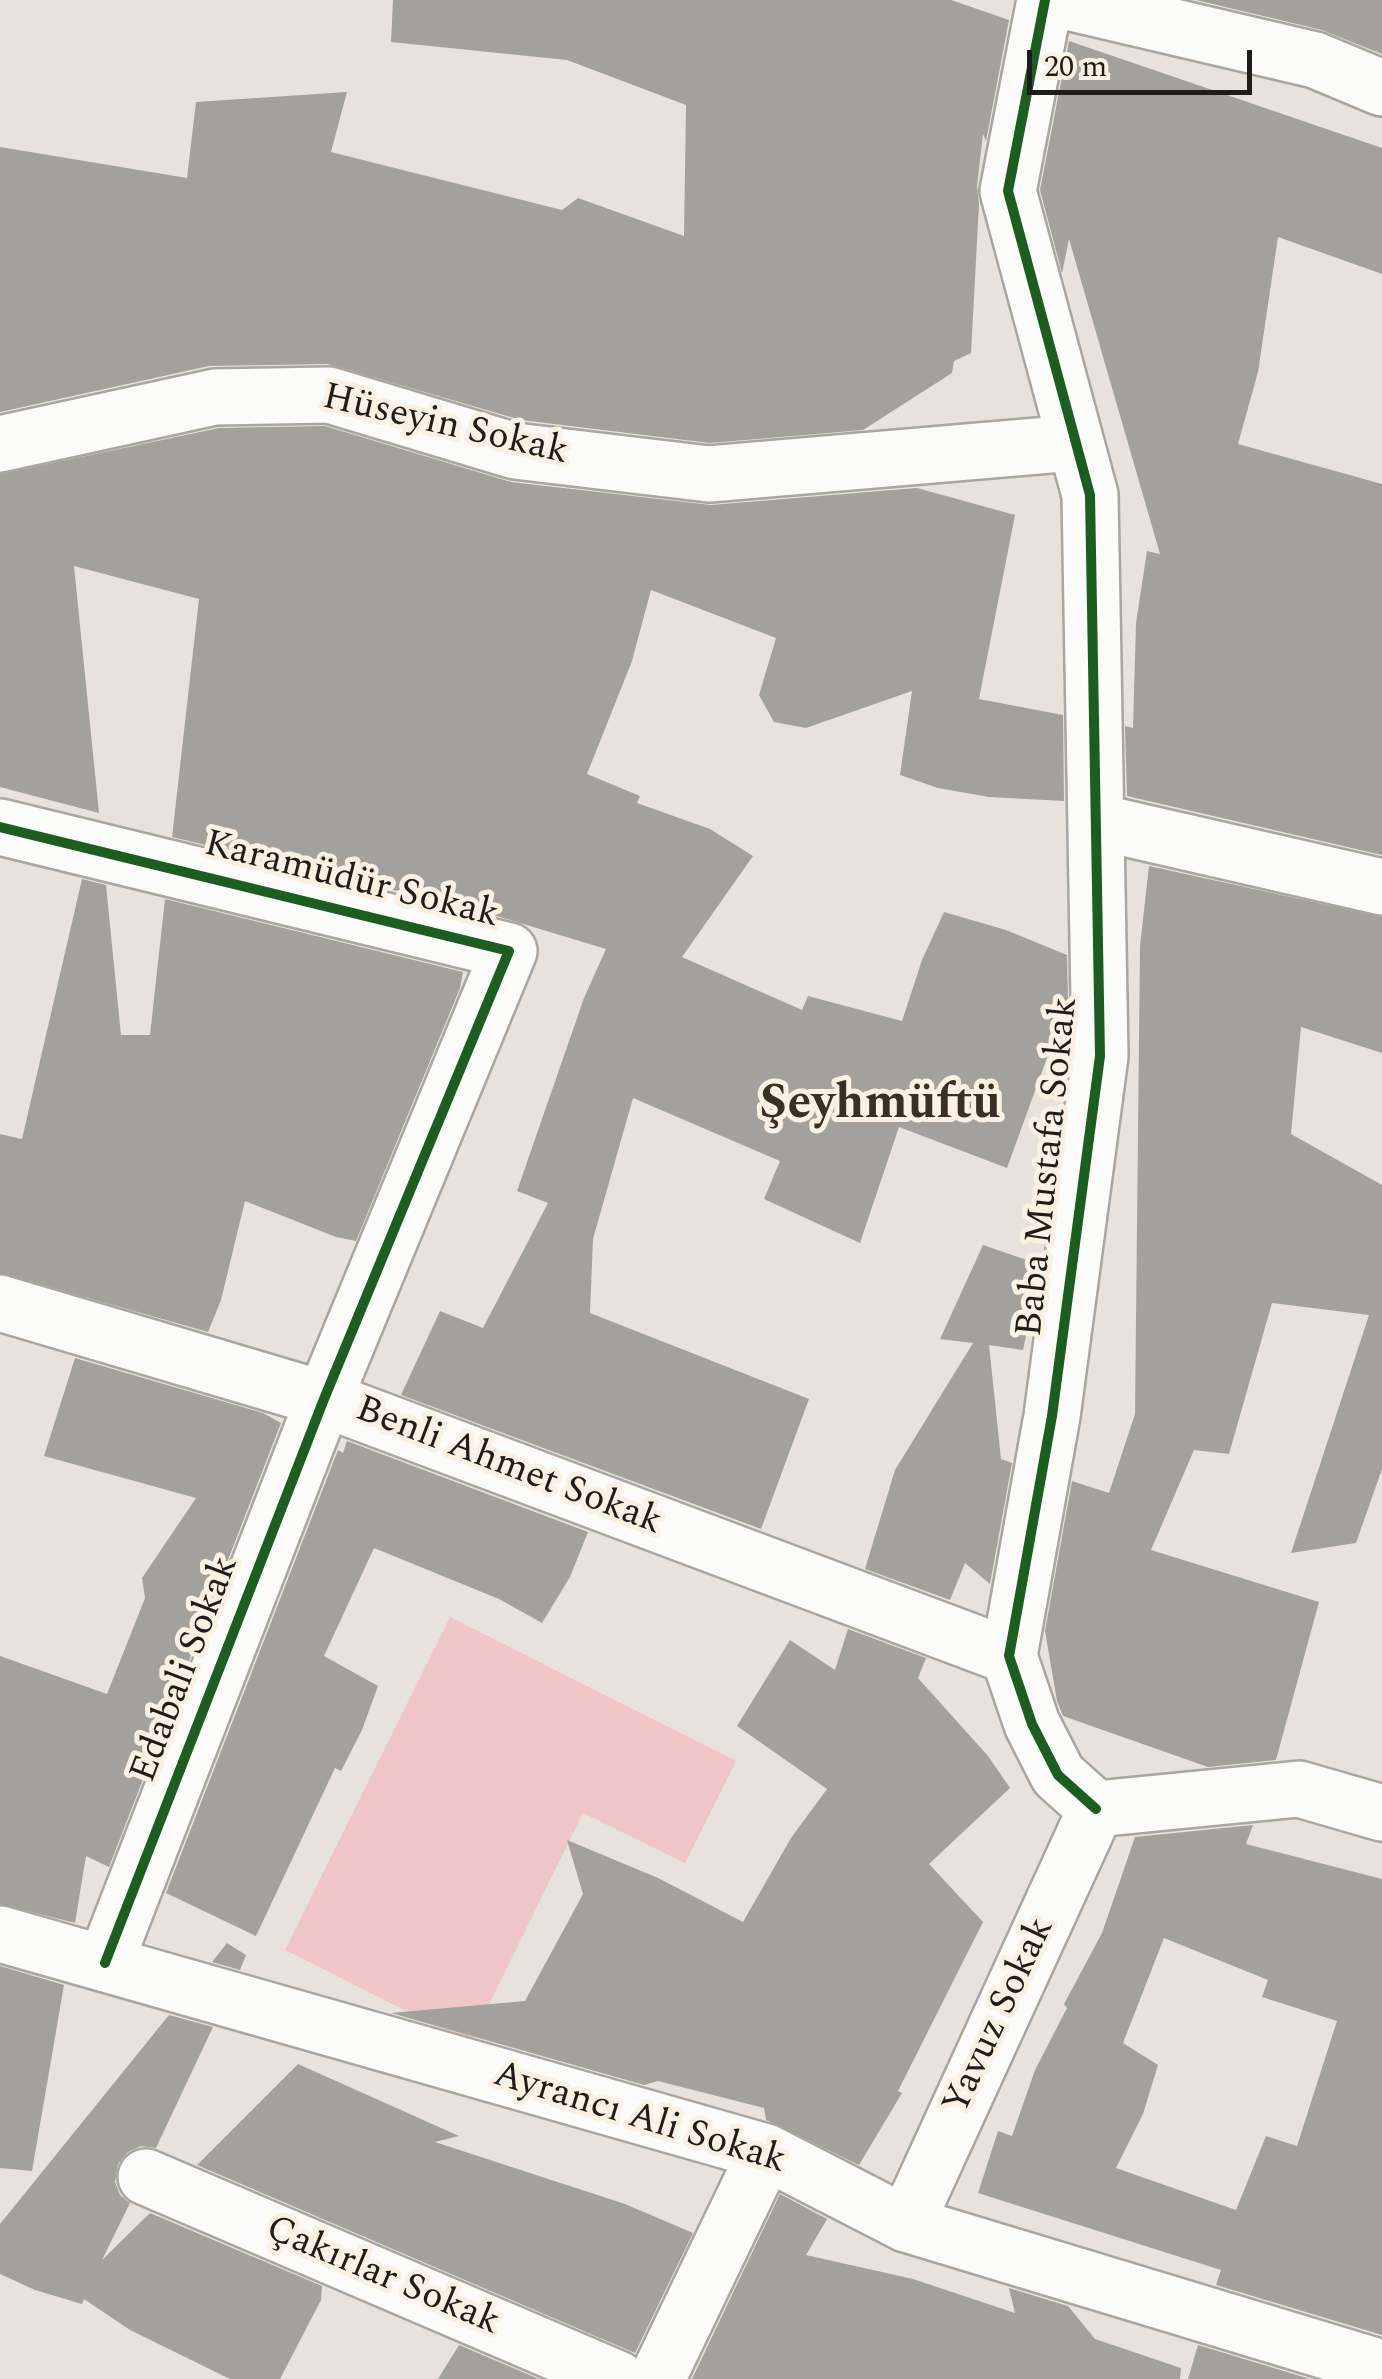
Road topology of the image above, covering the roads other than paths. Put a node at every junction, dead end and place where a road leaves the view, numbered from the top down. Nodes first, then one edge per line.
1 (1045, 0) edge
2 (1059, 0) edge
3 (1382, 88) edge
4 (1073, 443) junction
5 (0, 444) edge
6 (1098, 822) junction
7 (0, 828) edge
8 (1382, 887) edge
9 (0, 1303) edge
10 (324, 1399) junction
11 (1009, 1656) junction
12 (1096, 1809) junction
13 (1382, 1813) edge
14 (0, 1934) edge
15 (106, 1963) junction
16 (766, 2152) junction
17 (146, 2176) dead end
18 (906, 2224) junction
19 (1382, 2368) edge
20 (618, 2379) edge
21 (657, 2379) edge

1 - 4 street, Baba Mustafa Sokak
2 - 3 street
4 - 5 street, Hüseyin Sokak
4 - 6 street, Baba Mustafa Sokak
6 - 8 street
6 - 11 street, Baba Mustafa Sokak
7 - 10 street, Karamüdür Sokak
9 - 10 street, Benli Ahmet Sokak
10 - 11 street, Benli Ahmet Sokak
10 - 15 street, Edabali Sokak
11 - 12 street, Baba Mustafa Sokak
12 - 13 street
12 - 18 street, Yavuz Sokak
14 - 15 street, Ayrancı Ali Sokak
15 - 16 street, Ayrancı Ali Sokak
16 - 18 street, Ayrancı Ali Sokak
16 - 21 street
17 - 20 street, Çakırlar Sokak
18 - 19 street, Ayrancı Ali Sokak

